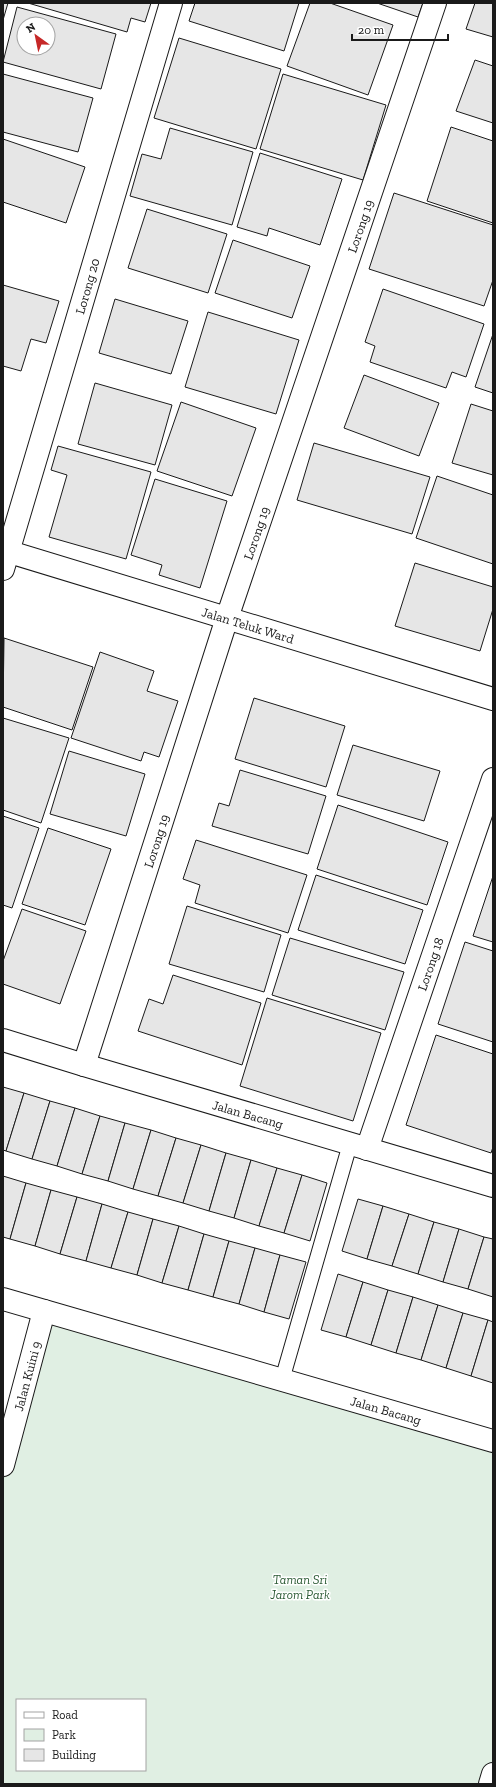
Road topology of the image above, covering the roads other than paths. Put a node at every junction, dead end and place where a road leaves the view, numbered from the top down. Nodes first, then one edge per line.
1 (171, 3) edge
2 (435, 3) edge
3 (5, 557) edge
4 (227, 618) junction
5 (493, 699) edge
6 (493, 779) edge
7 (3, 1040) edge
8 (84, 1066) junction
9 (359, 1146) junction
10 (493, 1186) edge
11 (3, 1299) edge
12 (44, 1311) junction
13 (282, 1380) junction
14 (493, 1440) edge
15 (3, 1465) edge
16 (493, 1774) edge
17 (490, 1784) edge

1 - 3 street, Lorong 20
2 - 4 street, Lorong 19
3 - 4 street, Jalan Teluk Ward
4 - 5 street, Jalan Teluk Ward
4 - 8 street, Lorong 19
6 - 9 street, Lorong 18
7 - 8 street, Jalan Bacang
8 - 9 street, Jalan Bacang
9 - 10 street, Jalan Bacang
9 - 13 lane
11 - 12 street, Jalan Bacang
12 - 13 street, Jalan Bacang
12 - 15 street, Jalan Kuini 9
13 - 14 street, Jalan Bacang
16 - 17 street

